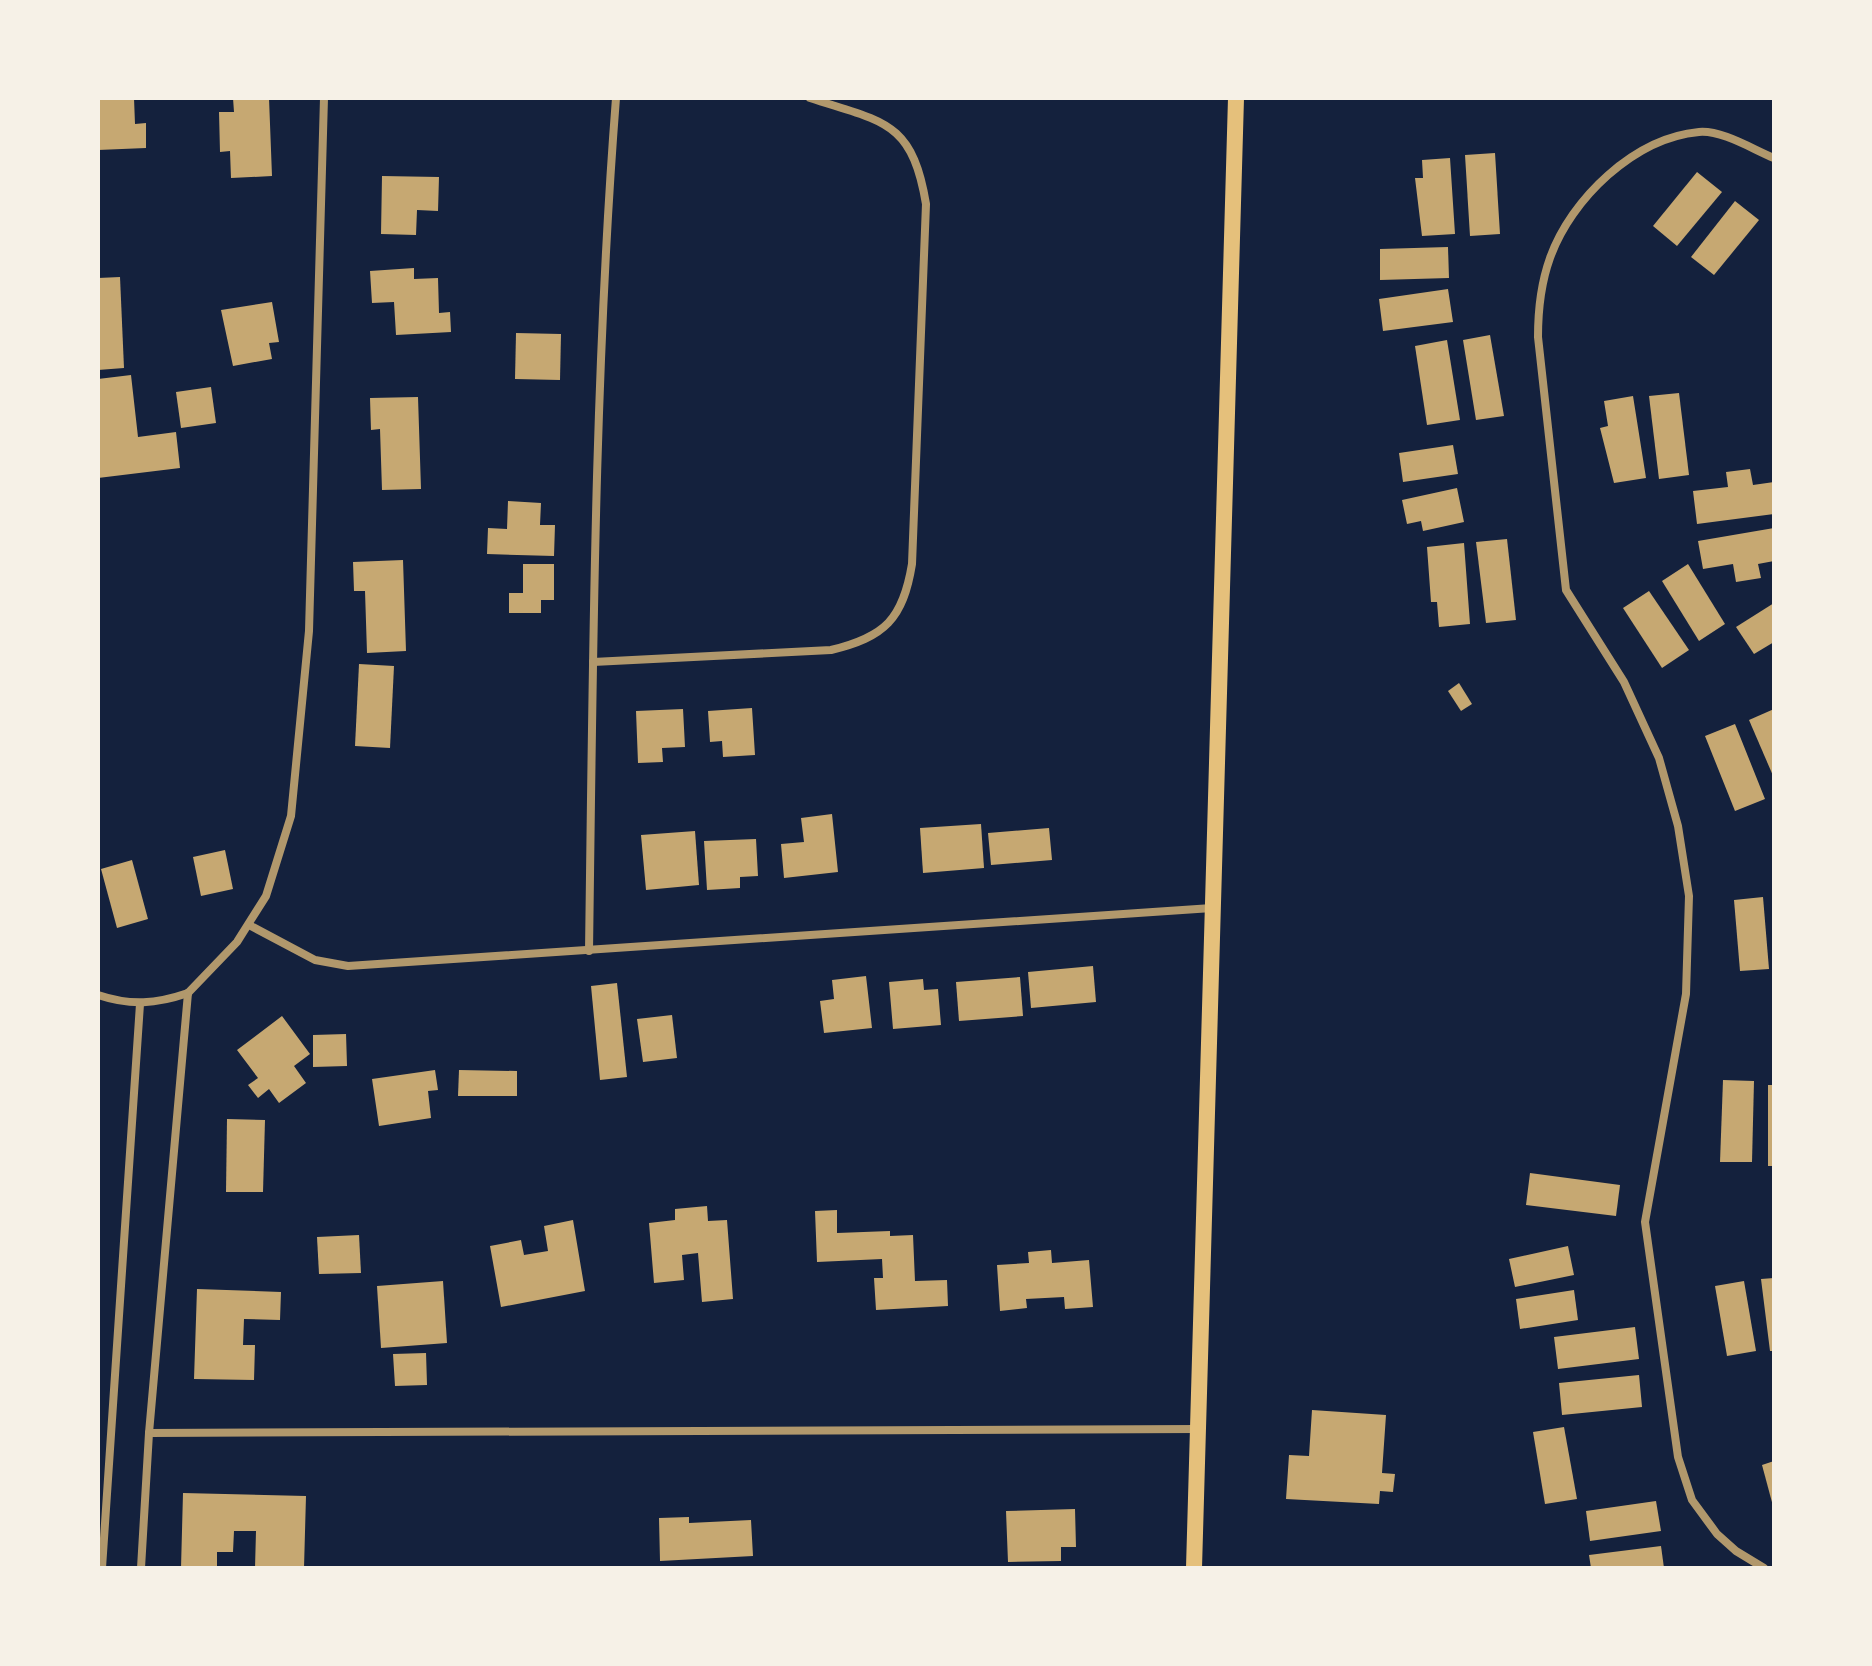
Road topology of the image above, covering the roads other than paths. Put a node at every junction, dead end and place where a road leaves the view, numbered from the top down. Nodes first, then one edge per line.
1 (324, 98) edge
2 (616, 98) edge
3 (810, 98) edge
4 (1236, 98) edge
5 (1774, 158) edge
6 (593, 662) junction
7 (1212, 908) junction
8 (249, 925) junction
9 (589, 951) junction
10 (188, 993) junction
11 (98, 995) edge
12 (140, 1004) junction
13 (1198, 1429) junction
14 (149, 1433) junction
15 (102, 1568) edge
16 (141, 1568) edge
17 (1194, 1568) edge
18 (1764, 1568) edge

1 - 8 street
2 - 6 street
3 - 6 street
4 - 7 main road
5 - 18 street
6 - 9 street
7 - 9 street
7 - 13 main road
8 - 9 street
8 - 10 street
10 - 12 street
10 - 14 street
11 - 12 street
12 - 15 street
13 - 14 street
13 - 17 main road
14 - 16 street

